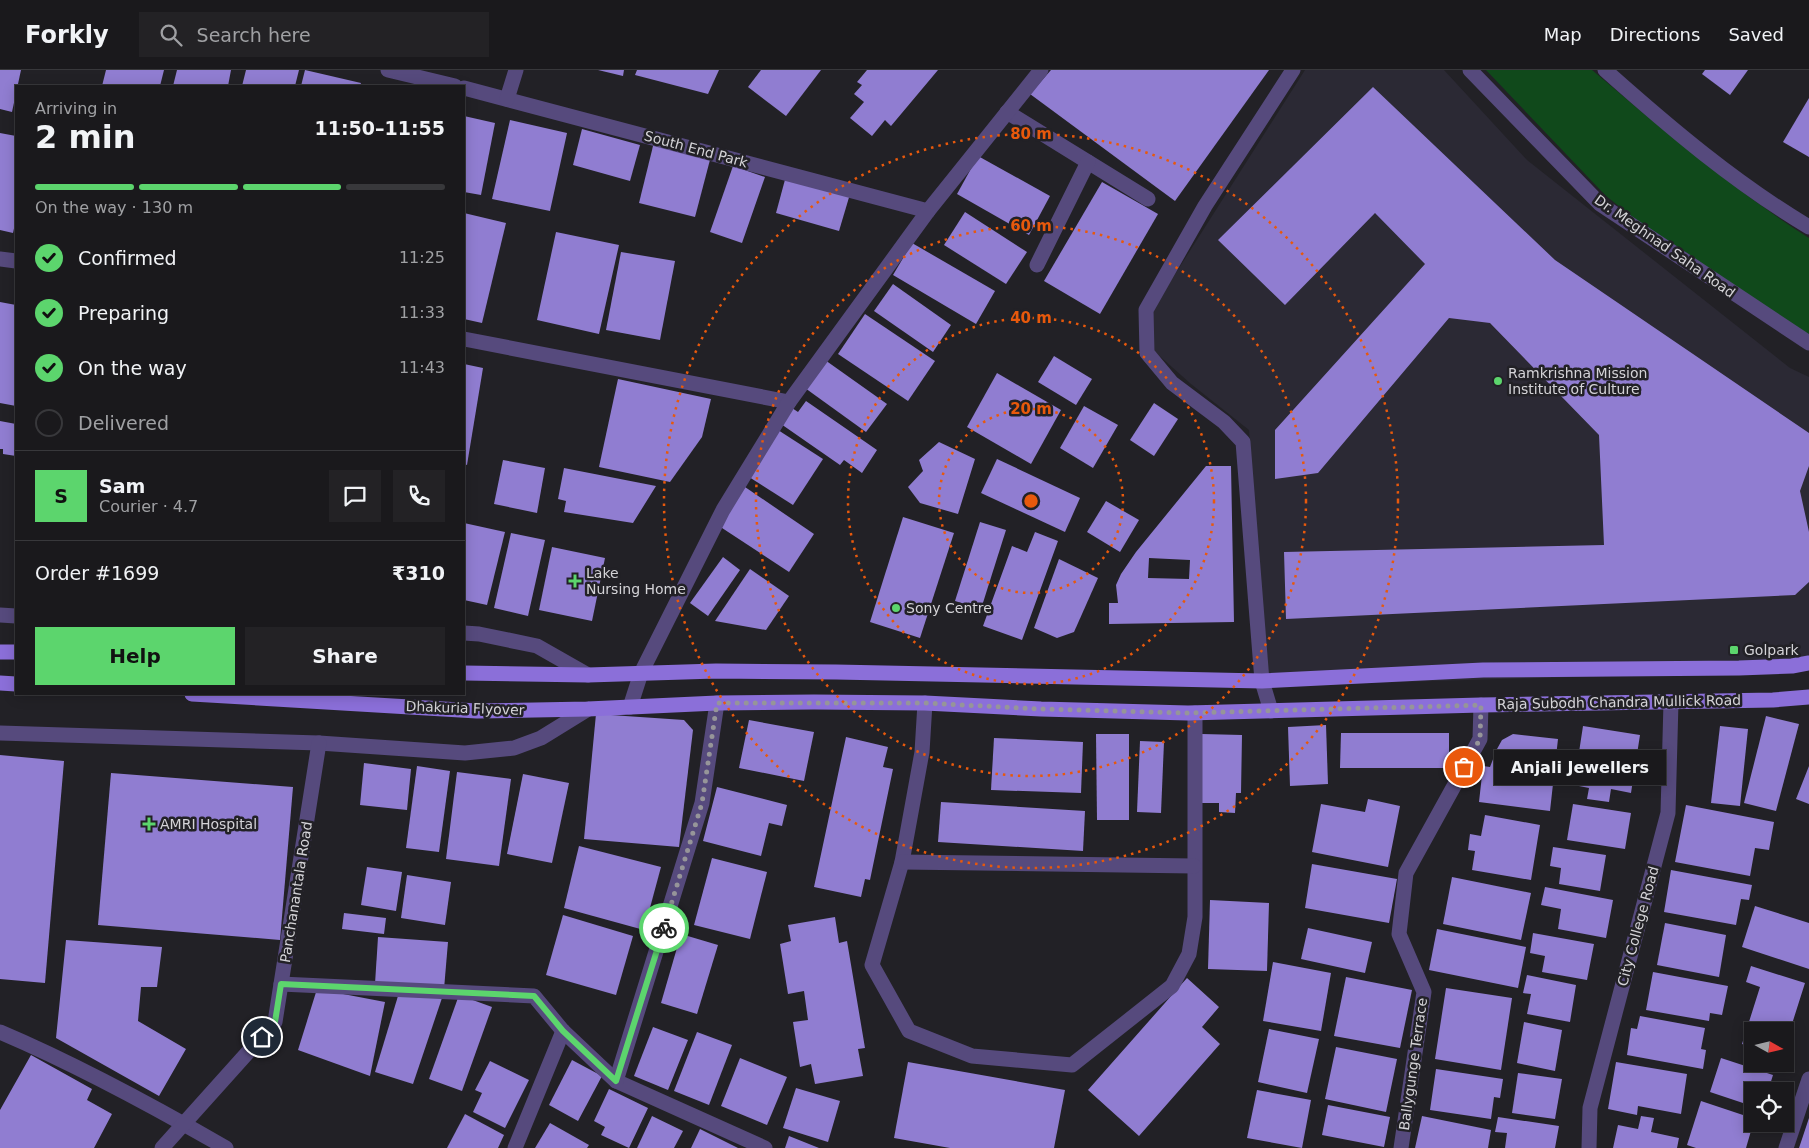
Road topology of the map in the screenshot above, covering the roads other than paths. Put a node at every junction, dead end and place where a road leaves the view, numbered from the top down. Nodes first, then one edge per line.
1 (388, 70) edge
2 (516, 70) edge
3 (1040, 70) edge
4 (1293, 70) edge
5 (1470, 70) edge
6 (1605, 70) edge
7 (451, 85) edge
8 (465, 88) edge
9 (508, 99) junction
10 (1007, 112) junction
11 (1088, 162) junction
12 (1148, 199) dead end
13 (928, 211) junction
14 (1809, 227) edge
15 (0, 259) edge
16 (15, 262) edge
17 (1036, 265) dead end
18 (465, 339) edge
19 (1809, 343) edge
20 (788, 402) junction
21 (0, 615) edge
22 (15, 616) edge
23 (465, 633) edge
24 (0, 652) edge
25 (15, 652) edge
26 (1809, 663) edge
27 (465, 674) edge
28 (641, 674) junction
29 (588, 675) junction
30 (1262, 681) junction
31 (0, 683) edge
32 (15, 684) edge
33 (209, 695) edge
34 (1809, 697) edge
35 (1671, 702) junction
36 (717, 703) junction
37 (925, 703) junction
38 (1481, 705) junction
39 (630, 707) junction
40 (588, 709) junction
41 (1271, 711) junction
42 (1195, 713) junction
43 (0, 733) edge
44 (319, 742) junction
45 (902, 862) junction
46 (1194, 866) junction
47 (281, 984) junction
48 (563, 1031) junction
49 (0, 1032) edge
50 (1809, 1079) edge
51 (616, 1081) junction
52 (184, 1124) junction
53 (162, 1148) edge
54 (226, 1148) edge
55 (515, 1148) edge
56 (765, 1148) edge
57 (1401, 1148) edge
58 (1589, 1148) edge
59 (1786, 1148) edge

1 - 7 street
2 - 9 street
3 - 10 street
4 - 30 street
5 - 19 street, Dr. Meghnad Saha Road
6 - 14 street
8 - 9 street, South End Park
9 - 13 street, South End Park
10 - 11 street
10 - 13 street
11 - 12 street
11 - 17 street
13 - 20 street
15 - 16 street
18 - 20 street
20 - 28 street
21 - 22 street
23 - 29 street
24 - 25 main road
26 - 30 main road
27 - 29 main road
28 - 29 main road
28 - 30 main road
28 - 39 street
30 - 41 street
31 - 32 main road
33 - 40 main road, Dhakuria Flyover
34 - 35 main road, Raja Subodh Chandra Mullick Road
35 - 38 main road, Raja Subodh Chandra Mullick Road
35 - 58 street, City College Road
36 - 37 main road, Raja Subodh Chandra Mullick Road
36 - 39 main road, Raja Subodh Chandra Mullick Road
36 - 51 street
37 - 42 main road, Raja Subodh Chandra Mullick Road
37 - 45 street
38 - 41 main road, Raja Subodh Chandra Mullick Road
38 - 57 street, Ballygunge Terrace
39 - 40 main road, Raja Subodh Chandra Mullick Road
40 - 44 street
41 - 42 main road, Raja Subodh Chandra Mullick Road
42 - 46 street
43 - 44 street
44 - 47 street, Panchanantala Road
45 - 46 street
45 - 46 street
47 - 48 street
47 - 52 street, Panchanantala Road
48 - 51 street
48 - 55 street
49 - 52 street
50 - 59 street
51 - 56 street
52 - 53 street, Panchanantala Road
52 - 54 street

